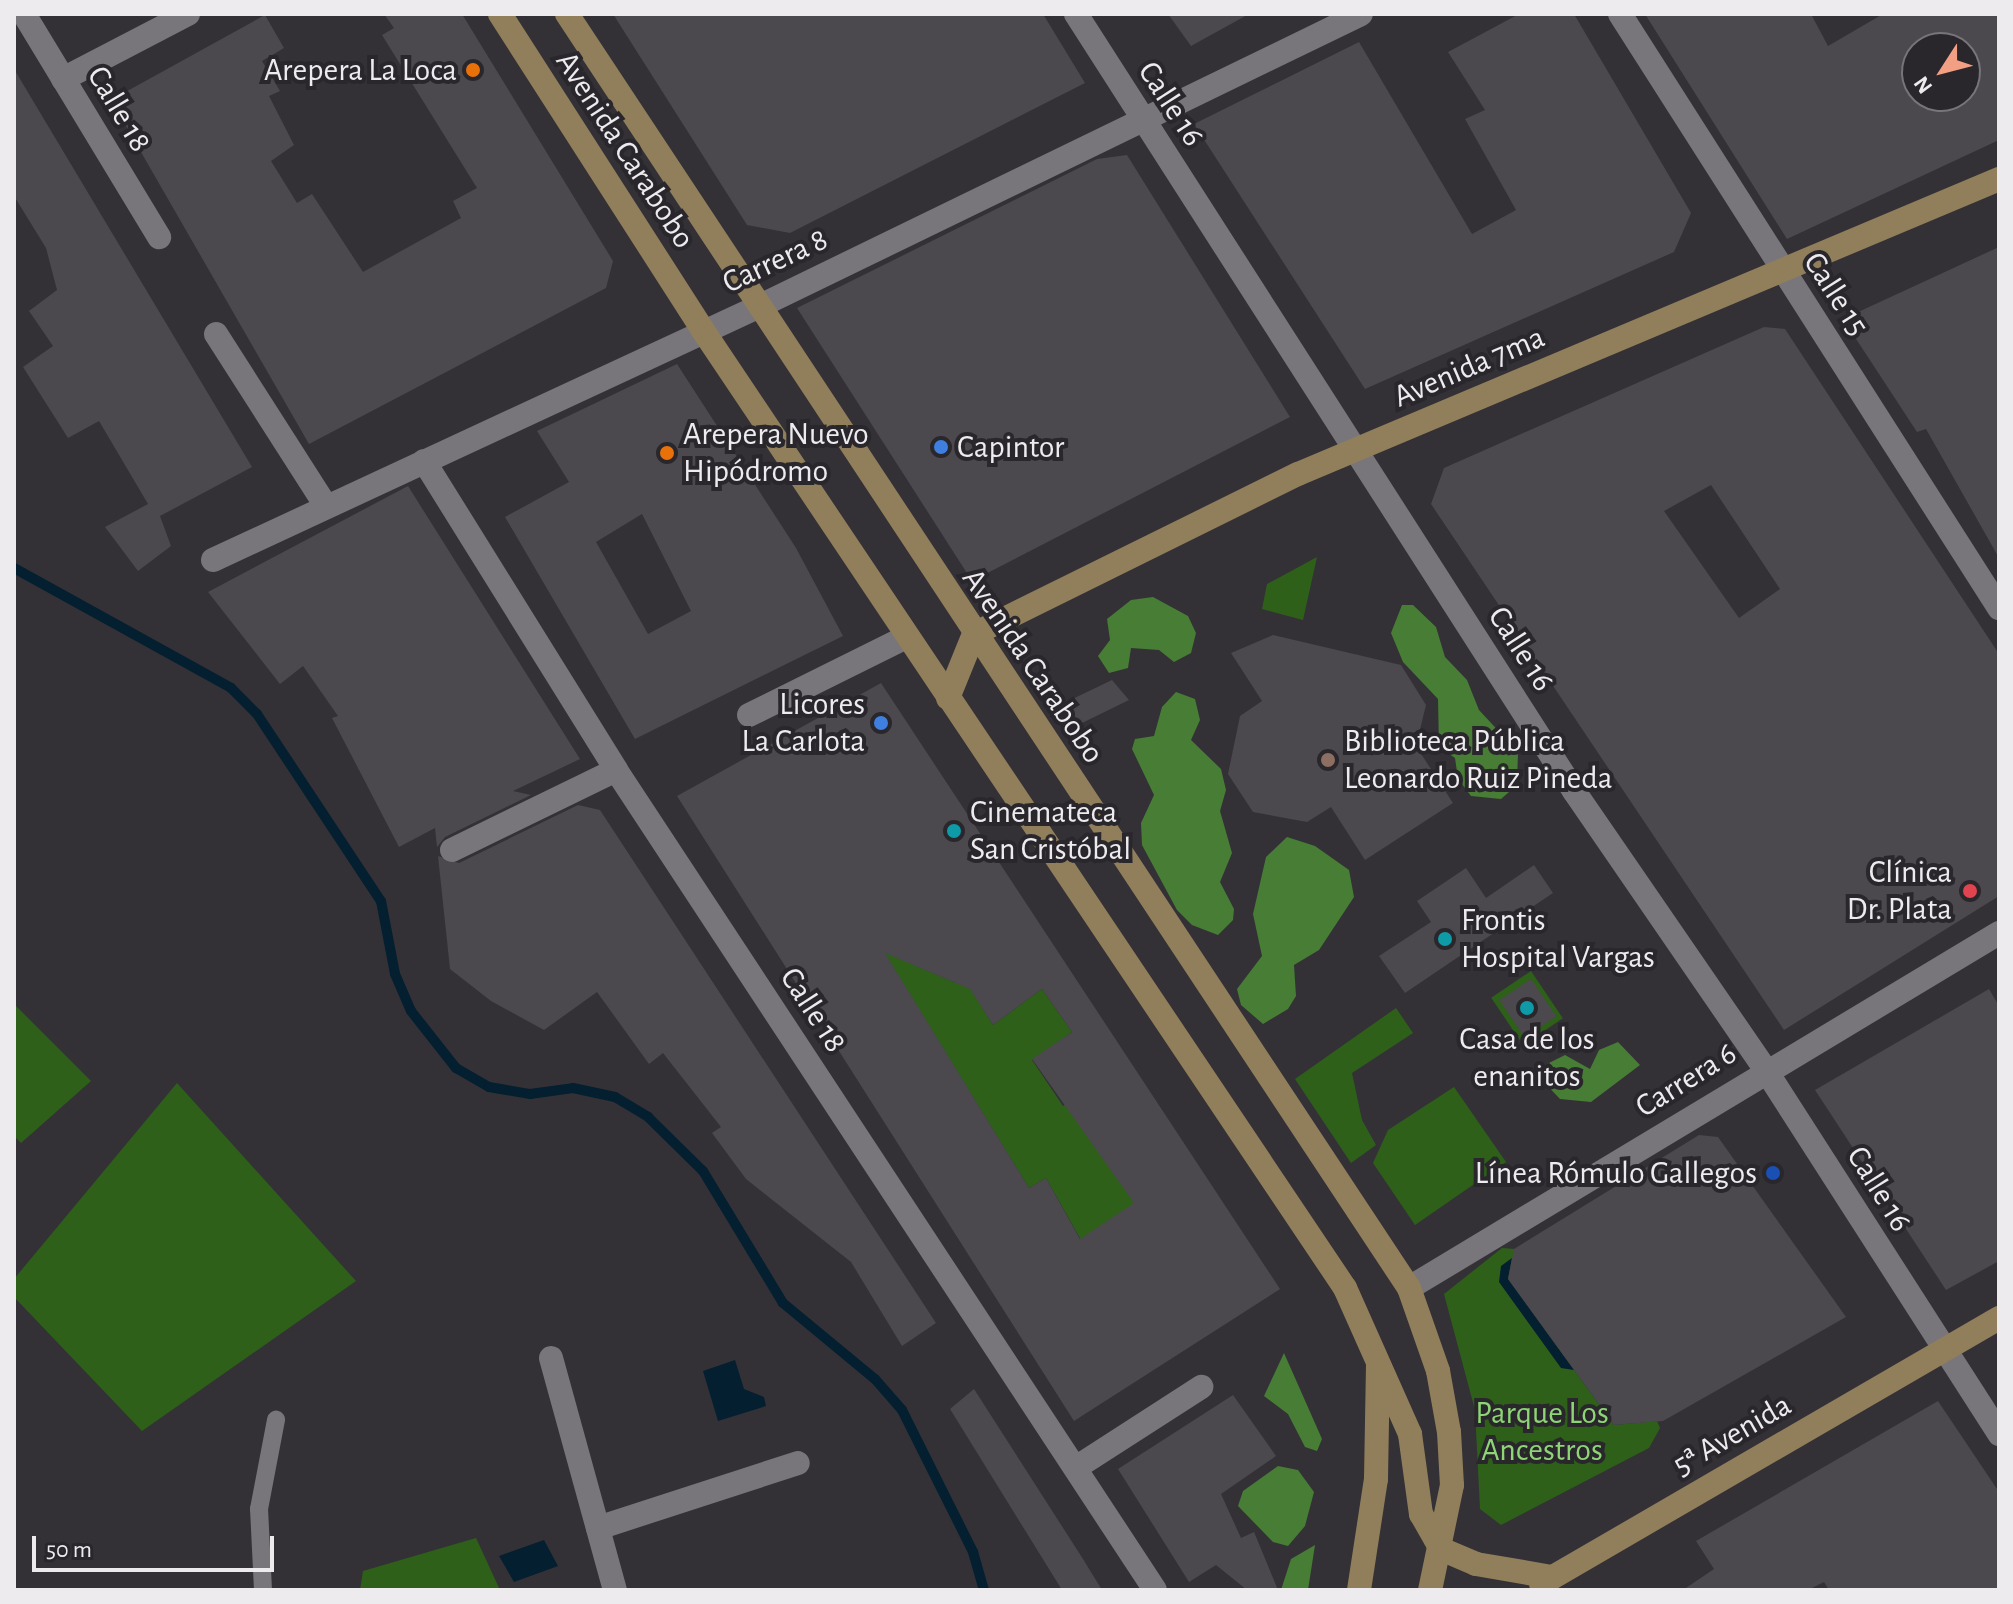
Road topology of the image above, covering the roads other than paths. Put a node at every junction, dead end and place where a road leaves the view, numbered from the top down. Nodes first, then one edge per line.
1 (24, 14) edge
2 (188, 14) edge
3 (500, 14) edge
4 (567, 14) edge
5 (1076, 14) edge
6 (1361, 14) edge
7 (1620, 14) edge
8 (63, 79) junction
9 (1144, 121) junction
10 (1999, 179) edge
11 (159, 237) dead end
12 (1783, 271) junction
13 (760, 306) junction
14 (702, 329) junction
15 (216, 334) dead end
16 (1357, 449) junction
17 (424, 461) junction
18 (326, 506) junction
19 (213, 560) dead end
20 (1999, 608) edge
21 (974, 634) junction
22 (906, 637) junction
23 (948, 698) junction
24 (749, 715) dead end
25 (616, 770) junction
26 (452, 850) dead end
27 (1999, 933) edge
28 (1765, 1069) junction
29 (1409, 1288) junction
30 (1999, 1318) edge
31 (1943, 1349) junction
32 (551, 1358) dead end
33 (1378, 1364) junction
34 (1201, 1387) dead end
35 (276, 1420) dead end
36 (1999, 1434) edge
37 (798, 1463) dead end
38 (1077, 1467) junction
39 (598, 1528) junction
40 (1441, 1549) junction
41 (1552, 1577) junction
42 (263, 1590) edge
43 (615, 1590) edge
44 (1155, 1590) edge
45 (1359, 1590) edge
46 (1430, 1590) edge
47 (1530, 1590) edge

1 - 8 street, Calle 18
2 - 8 street
3 - 14 main road, Avenida Carabobo
4 - 13 main road, Avenida Carabobo
5 - 9 street, Calle 16
6 - 9 street, Carrera 8
7 - 12 street, Calle 15
8 - 11 street, Calle 18
9 - 13 street, Carrera 8
9 - 16 street, Calle 16
10 - 12 main road, Avenida 7ma
12 - 16 main road, Avenida 7ma
12 - 20 street, Calle 15
13 - 14 street, Carrera 8
13 - 21 main road, Avenida Carabobo
14 - 17 street, Carrera 8
14 - 22 main road, Avenida Carabobo
15 - 18 street
16 - 21 main road, Avenida 7ma
16 - 28 street, Calle 16
17 - 18 street, Carrera 8
17 - 25 street, Calle 18
18 - 19 street, Carrera 8
21 - 23 main road
21 - 29 main road, Avenida Carabobo
22 - 23 main road, Avenida Carabobo
22 - 24 street
23 - 33 main road, Avenida Carabobo
25 - 26 street
25 - 38 street, Calle 18
27 - 28 street, Carrera 6
28 - 29 street, Carrera 6
28 - 31 street, Calle 16
29 - 40 main road, Avenida Carabobo
30 - 31 main road, 5ª Avenida
31 - 36 street, Calle 16
31 - 41 main road, 5ª Avenida
32 - 39 street
33 - 40 main road, Avenida Carabobo
33 - 45 main road
34 - 38 street
35 - 42 lane
37 - 39 street
38 - 44 street, Calle 18
39 - 43 street
40 - 41 main road
40 - 46 main road, Avenida Carabobo
41 - 47 main road, 5ª Avenida

